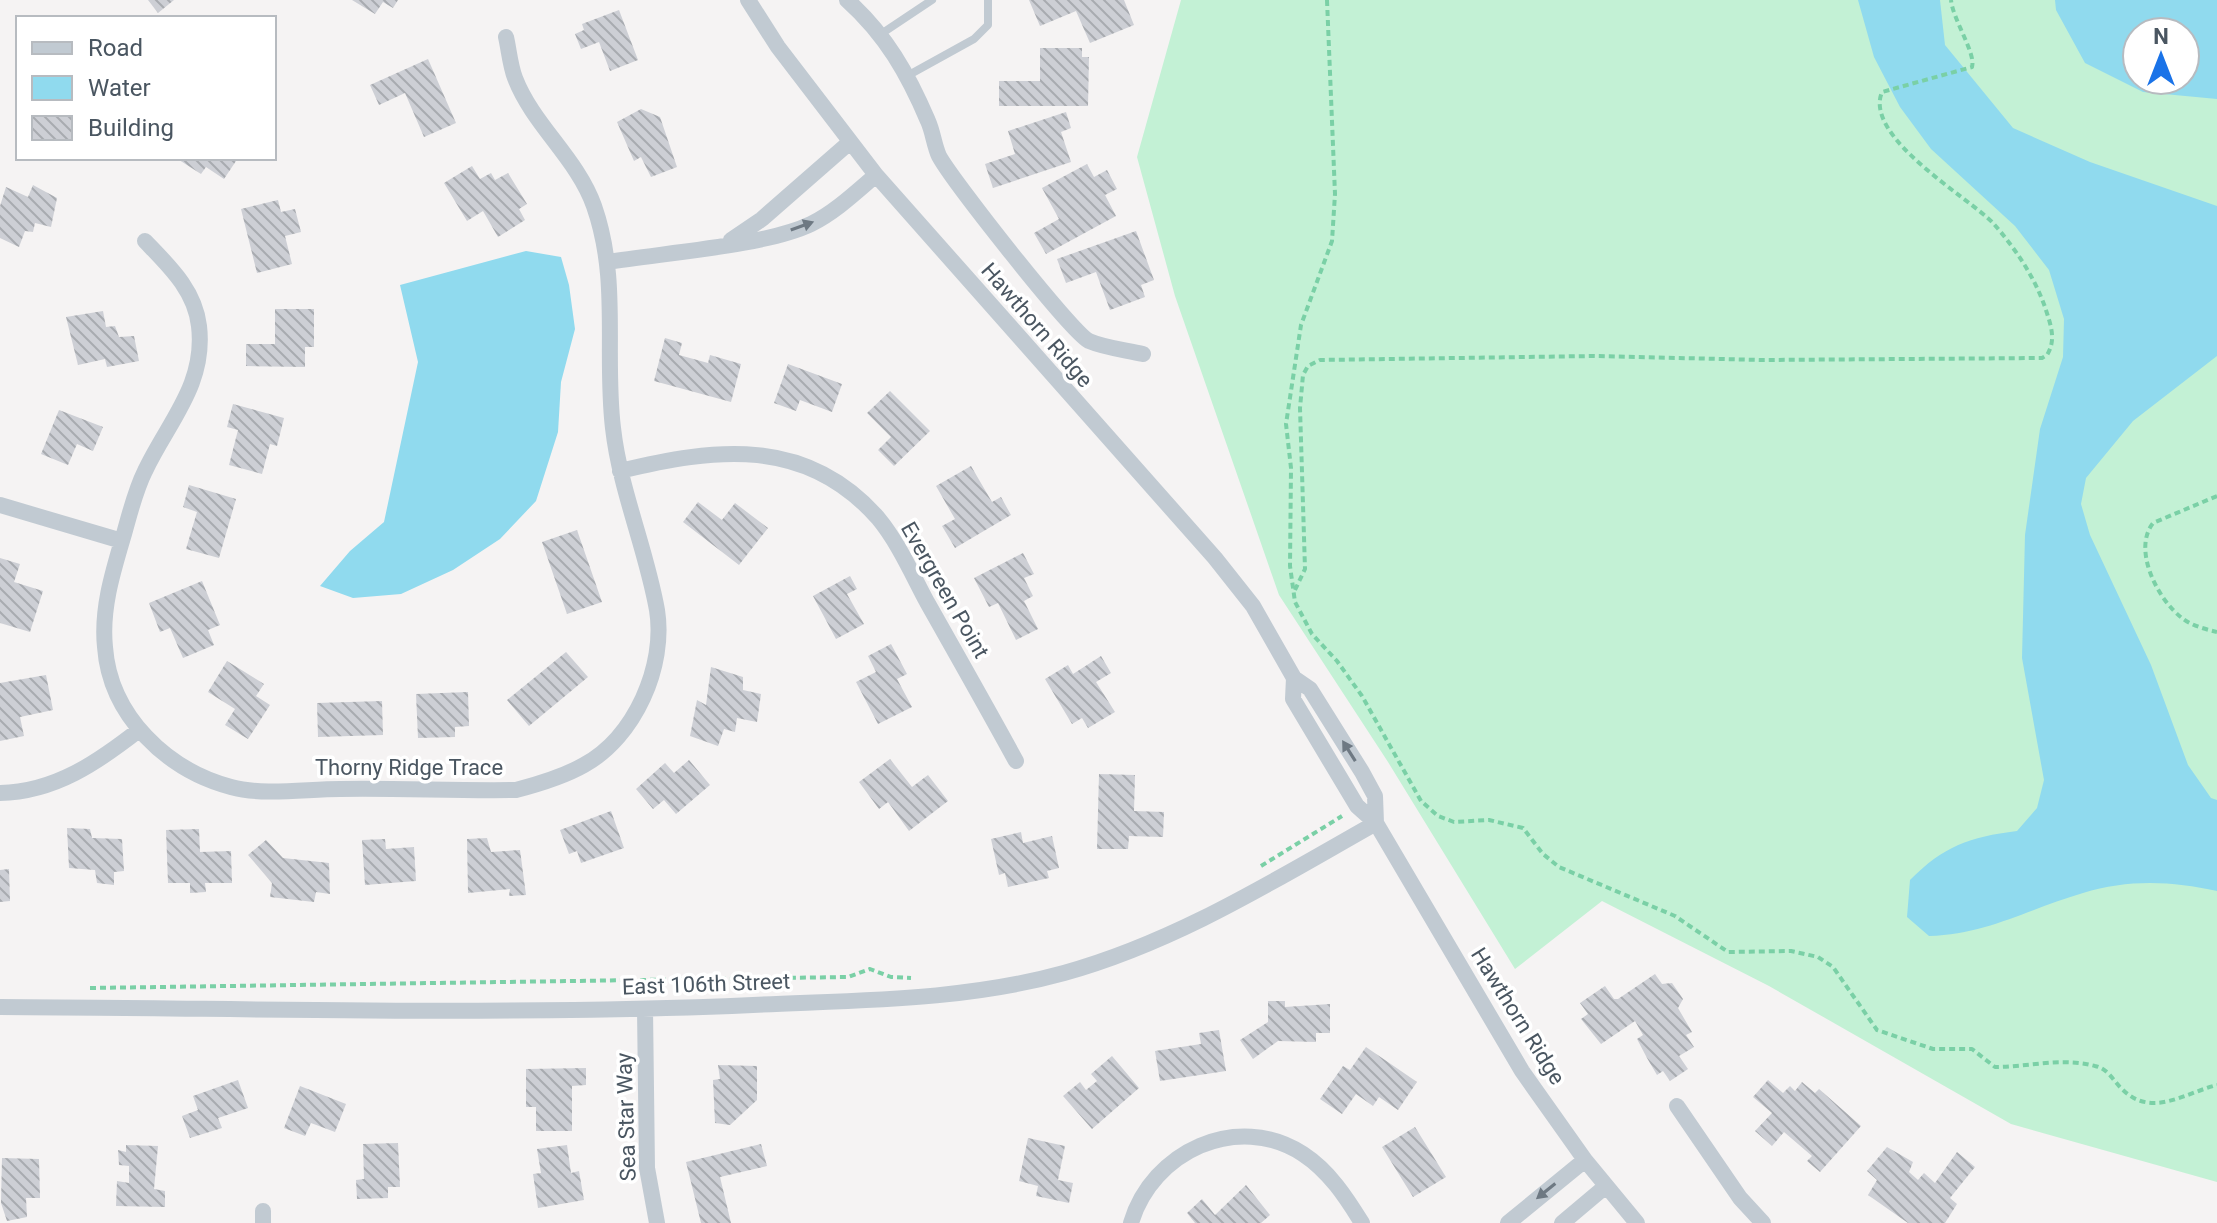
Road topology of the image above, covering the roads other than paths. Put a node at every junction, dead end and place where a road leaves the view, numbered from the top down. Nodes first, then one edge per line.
1 (748, 0) edge
2 (847, 0) edge
3 (932, 0) edge
4 (988, 0) edge
5 (881, 34) junction
6 (506, 37) dead end
7 (907, 76) junction
8 (850, 142) junction
9 (876, 175) junction
10 (145, 241) dead end
11 (726, 243) junction
12 (608, 262) junction
13 (1143, 354) dead end
14 (620, 471) junction
15 (0, 505) edge
16 (122, 541) junction
17 (139, 730) junction
18 (1016, 761) dead end
19 (0, 793) edge
20 (1376, 823) junction
21 (0, 1007) edge
22 (645, 1009) junction
23 (1677, 1106) dead end
24 (1585, 1160) junction
25 (1606, 1186) junction
26 (657, 1223) edge
27 (1131, 1223) edge
28 (1362, 1223) edge
29 (1508, 1223) edge
30 (1562, 1223) edge
31 (1637, 1223) edge
32 (1763, 1223) edge

1 - 8 street, Hawthorn Ridge
2 - 5 street
3 - 5 lane
4 - 7 lane
5 - 7 street
6 - 12 street, Thorny Ridge Trace
7 - 13 street
8 - 9 street, Hawthorn Ridge
8 - 11 street
11 -> 9 street
9 - 20 street, Hawthorn Ridge
10 - 16 street, Thorny Ridge Trace
11 - 12 street
12 - 14 street, Thorny Ridge Trace
14 - 17 street, Thorny Ridge Trace
14 - 18 street, Evergreen Point
15 - 16 street
16 - 17 street, Thorny Ridge Trace
17 - 19 street
20 - 22 street, East 106th Street
20 - 24 street, Hawthorn Ridge
21 - 22 street, East 106th Street
22 - 26 street, Sea Star Way
23 - 32 street
24 - 25 street, Hawthorn Ridge
24 -> 29 street
25 - 30 street
25 - 31 street, Hawthorn Ridge
27 - 28 street

